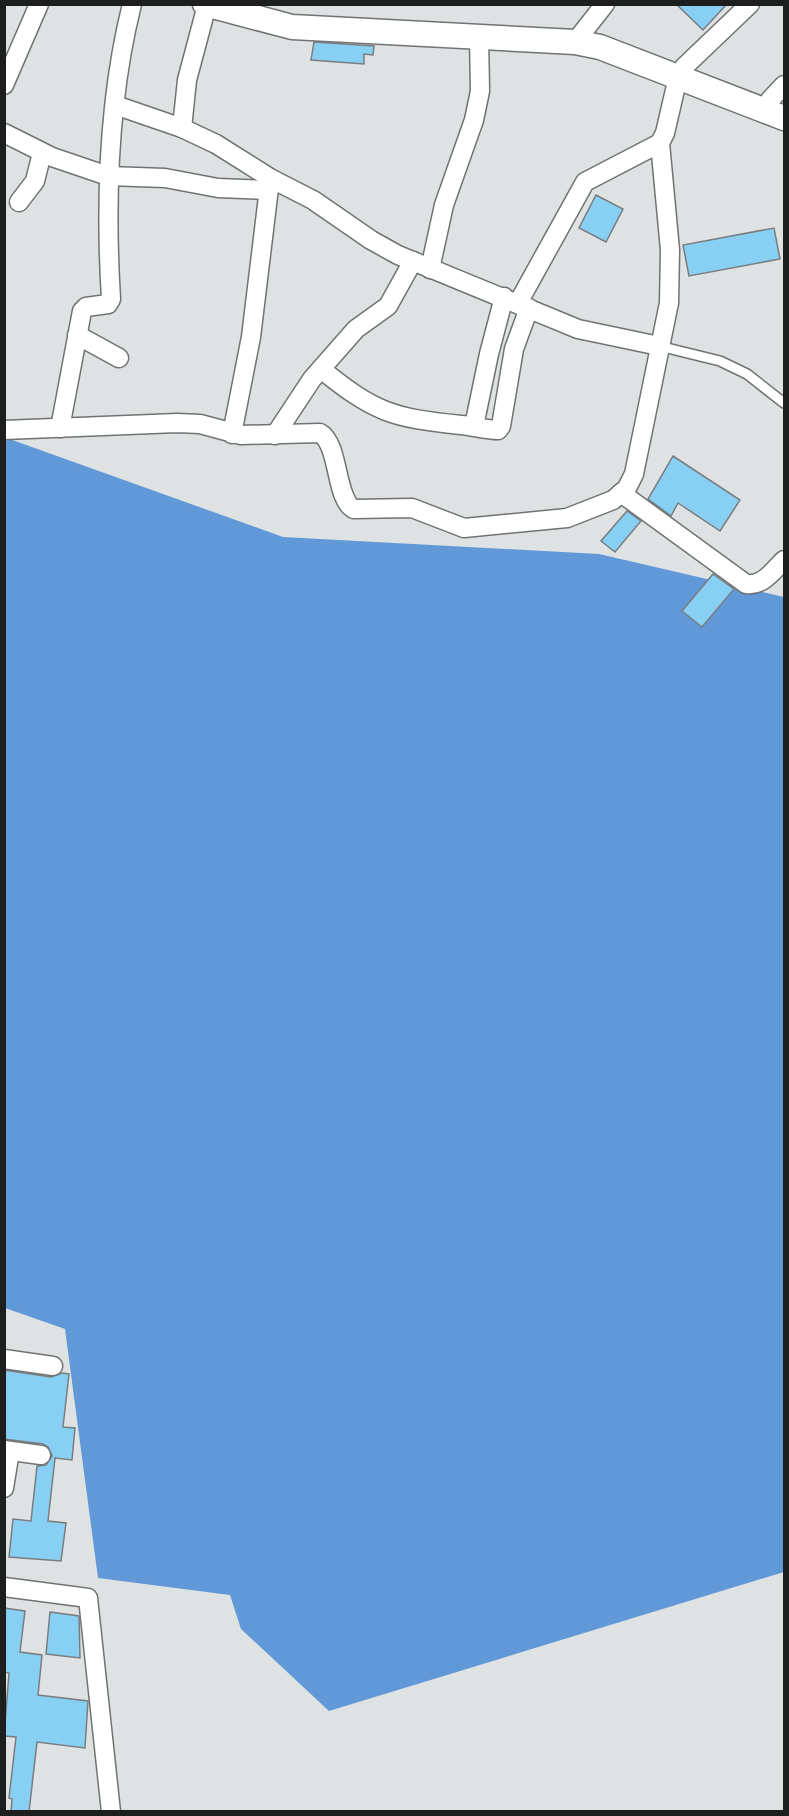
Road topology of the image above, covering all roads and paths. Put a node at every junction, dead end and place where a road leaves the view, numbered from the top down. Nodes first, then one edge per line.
1 (39, 4) edge
2 (132, 4) edge
3 (605, 4) edge
4 (750, 4) edge
5 (206, 5) edge
6 (255, 8) edge
7 (479, 36) junction
8 (579, 37) junction
9 (681, 72) junction
10 (4, 85) edge
11 (781, 102) edge
12 (115, 105) junction
13 (182, 128) junction
14 (4, 133) edge
15 (660, 143) junction
16 (42, 153) junction
17 (108, 176) junction
18 (269, 184) junction
19 (19, 202) dead end
20 (413, 261) junction
21 (430, 268) junction
22 (517, 303) junction
23 (77, 335) junction
24 (659, 346) junction
25 (119, 358) dead end
26 (321, 369) junction
27 (784, 403) edge
28 (474, 426) junction
29 (60, 428) junction
30 (4, 430) edge
31 (232, 434) junction
32 (275, 435) junction
33 (621, 493) junction
34 (784, 560) edge
35 (4, 1359) edge
36 (53, 1366) dead end
37 (7, 1451) edge
38 (42, 1455) dead end
39 (4, 1488) edge
40 (4, 1587) edge
41 (111, 1812) edge

1 - 10 street
2 - 12 street
3 - 8 street
4 - 9 street
5 - 6 street
5 - 13 street
6 - 7 street
6 - 8 street
7 - 8 street
7 - 21 street
8 - 9 street
9 - 11 street
9 - 15 street
12 - 13 street
12 - 17 street
13 - 18 street
14 - 16 street
15 - 22 street
15 - 24 street
16 - 17 street
16 - 19 street
17 - 18 street
17 - 23 street
18 - 20 street
18 - 31 street
20 - 21 street
20 - 26 street
21 - 22 street
22 - 24 street
22 - 28 street
22 - 28 street
23 - 25 street
23 - 29 street
24 - 27 lane
24 - 33 street
26 - 28 street
26 - 32 street
29 - 30 street
29 - 31 street
31 - 32 street
32 - 33 street
33 - 34 street
35 - 36 street
37 - 38 street
37 - 39 street
40 - 41 street

